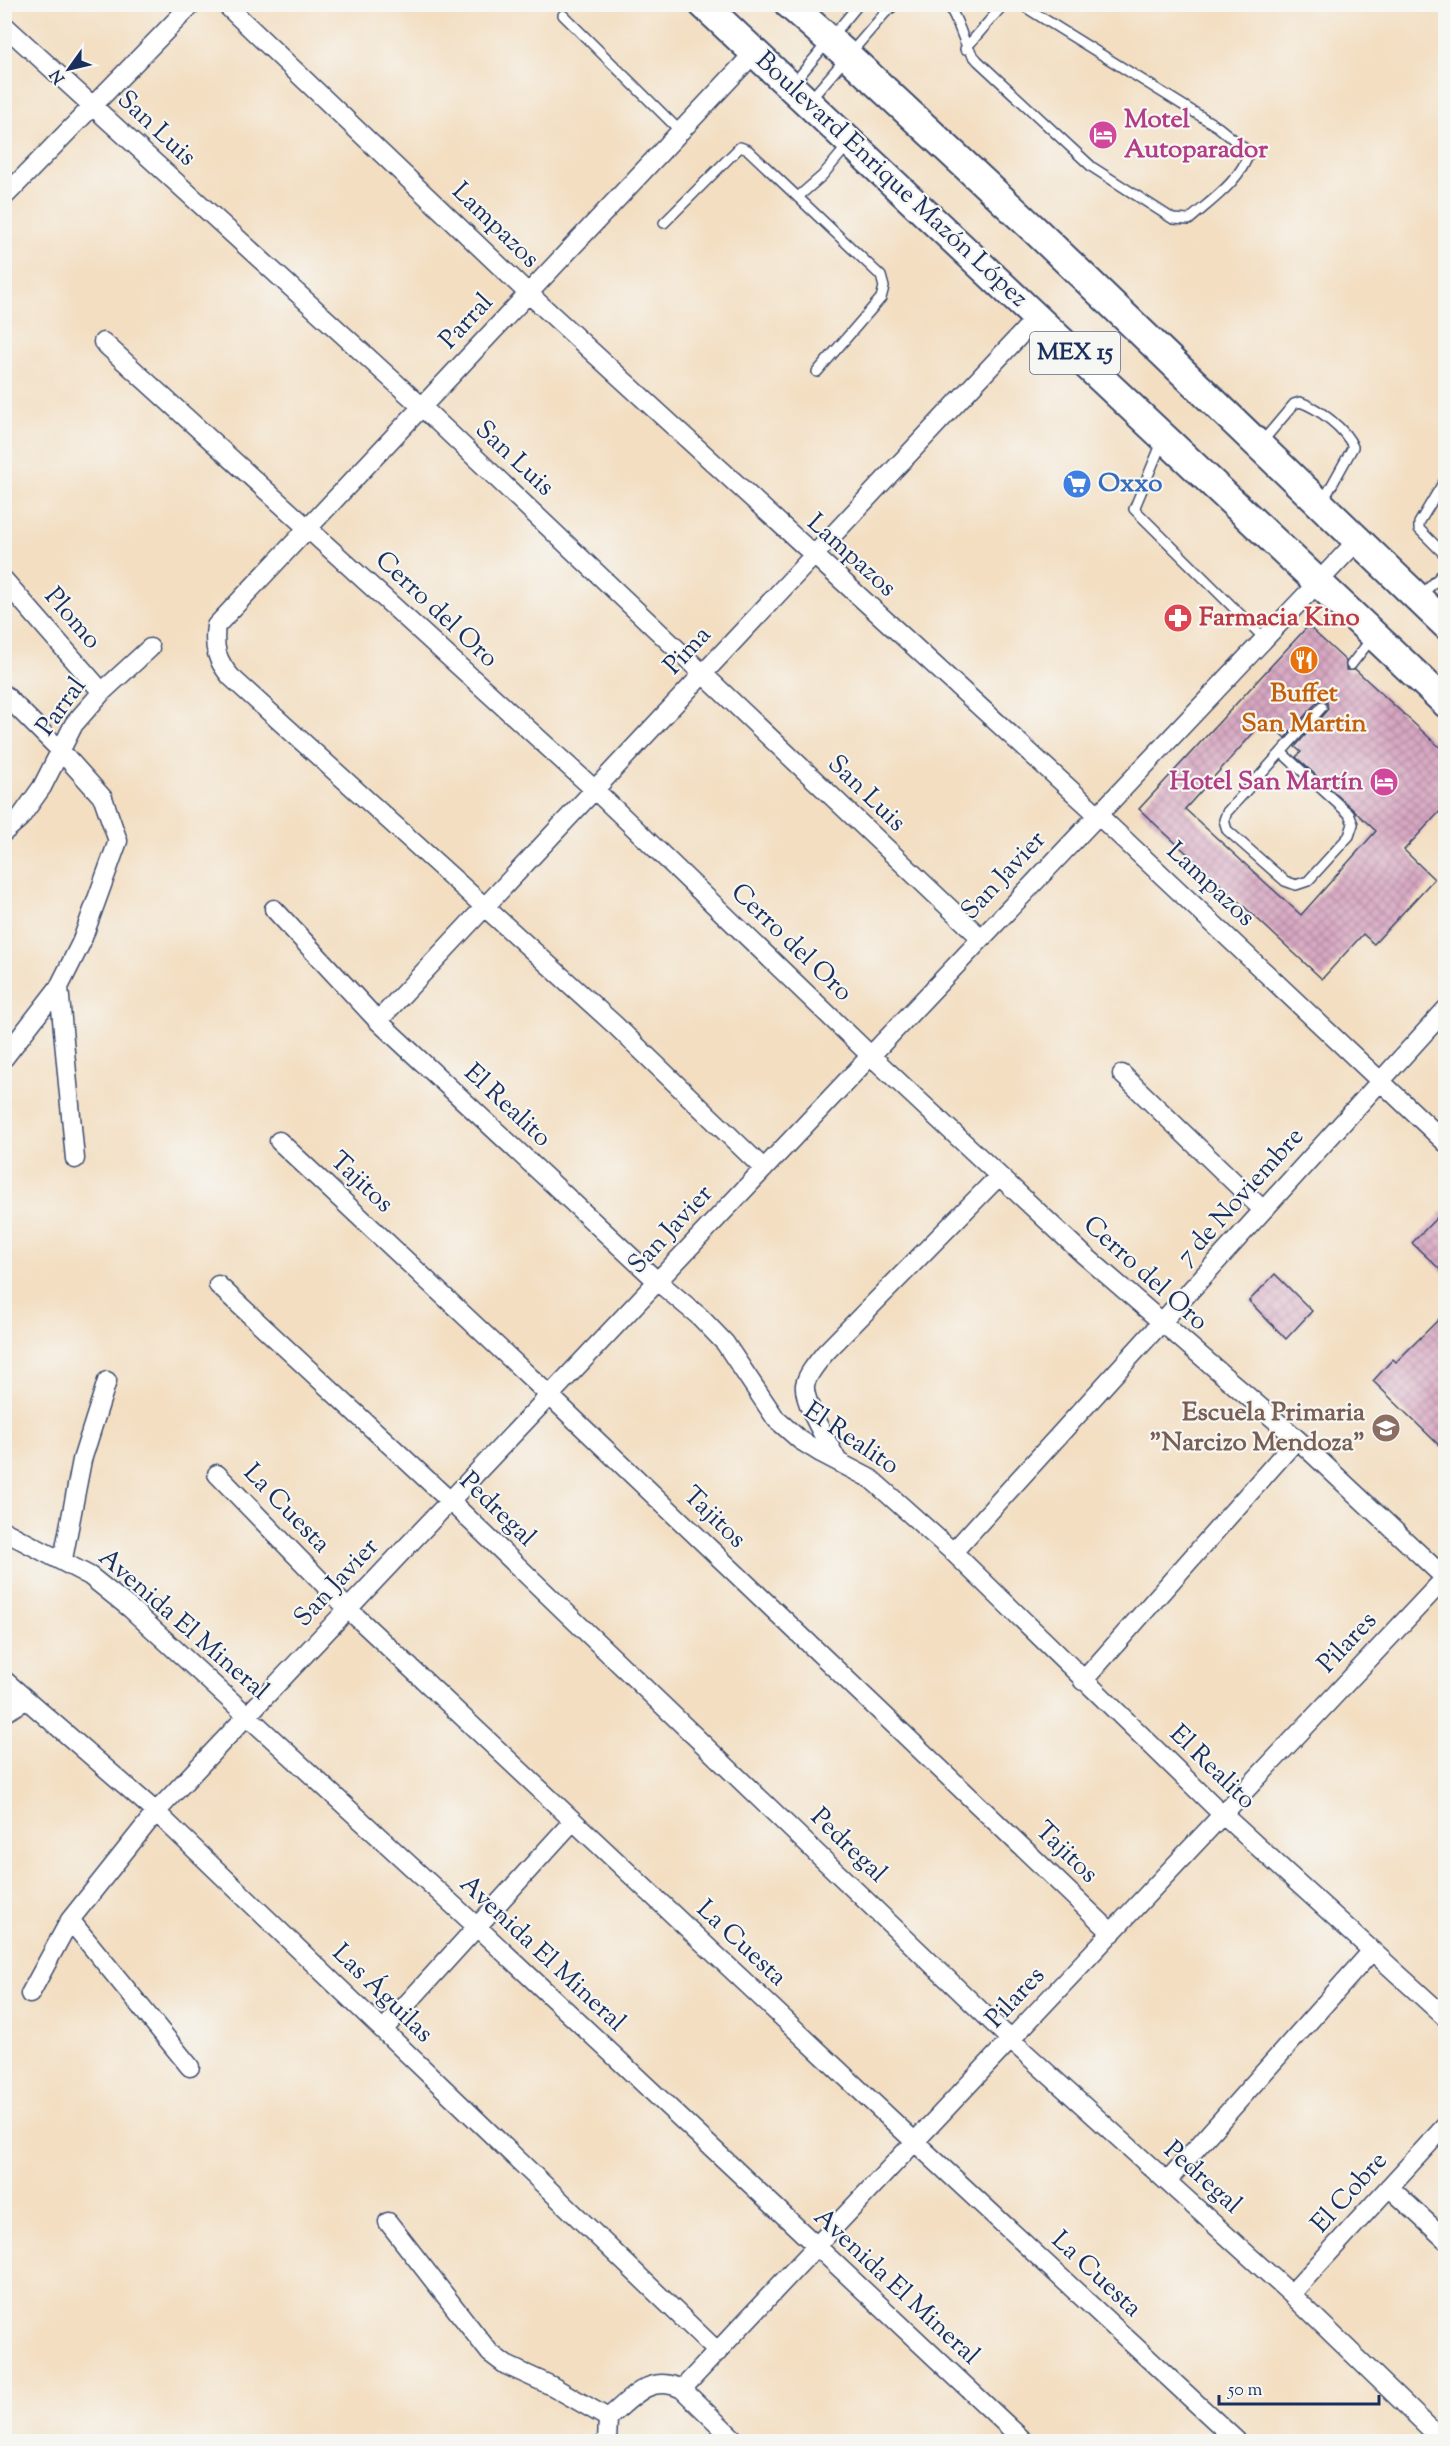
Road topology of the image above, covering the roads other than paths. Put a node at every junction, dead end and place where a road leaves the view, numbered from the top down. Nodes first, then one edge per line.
1 (192, 4) edge
2 (225, 4) edge
3 (703, 4) edge
4 (789, 4) edge
5 (859, 4) edge
6 (896, 4) edge
7 (947, 4) edge
8 (1004, 4) edge
9 (1020, 4) edge
10 (563, 15) dead end
11 (4, 25) edge
12 (839, 49) junction
13 (965, 49) junction
14 (755, 52) junction
15 (800, 94) junction
16 (94, 106) junction
17 (681, 132) junction
18 (851, 142) junction
19 (799, 196) junction
20 (4, 197) edge
21 (664, 223) dead end
22 (529, 294) junction
23 (1037, 317) junction
24 (103, 342) dead end
25 (817, 372) dead end
26 (422, 407) junction
27 (1164, 438) junction
28 (1259, 446) junction
29 (1446, 477) edge
30 (1321, 506) junction
31 (309, 527) junction
32 (1357, 541) junction
33 (813, 556) junction
34 (1446, 556) edge
35 (1446, 570) edge
36 (4, 580) edge
37 (1317, 583) junction
38 (1418, 599) junction
39 (1446, 625) edge
40 (1374, 636) junction
41 (1264, 638) junction
42 (150, 648) dead end
43 (1351, 665) dead end
44 (702, 673) junction
45 (102, 692) junction
46 (4, 694) edge
47 (1446, 703) edge
48 (1322, 707) dead end
49 (60, 750) junction
50 (1281, 752) junction
51 (595, 790) junction
52 (1097, 814) junction
53 (4, 832) edge
54 (484, 907) junction
55 (274, 909) dead end
56 (981, 938) junction
57 (59, 987) junction
58 (1446, 1009) edge
59 (378, 1021) junction
60 (870, 1055) junction
61 (4, 1058) edge
62 (1122, 1074) dead end
63 (1380, 1080) junction
64 (279, 1142) dead end
65 (1446, 1143) edge
66 (75, 1159) dead end
67 (764, 1169) junction
68 (999, 1176) junction
69 (1263, 1210) junction
70 (657, 1281) junction
71 (218, 1285) dead end
72 (1162, 1324) junction
73 (107, 1381) dead end
74 (549, 1395) junction
75 (1297, 1439) junction
76 (837, 1460) junction
77 (217, 1474) dead end
78 (450, 1501) junction
79 (6, 1536) edge
80 (953, 1552) junction
81 (63, 1559) junction
82 (1445, 1578) edge
83 (348, 1609) junction
84 (4, 1680) edge
85 (1083, 1681) junction
86 (26, 1700) junction
87 (4, 1713) edge
88 (248, 1714) junction
89 (156, 1812) junction
90 (1221, 1813) junction
91 (573, 1821) junction
92 (70, 1920) junction
93 (476, 1926) junction
94 (1112, 1933) junction
95 (1371, 1952) junction
96 (30, 1994) dead end
97 (1446, 2018) edge
98 (383, 2030) junction
99 (1012, 2041) junction
100 (190, 2067) dead end
101 (1446, 2125) edge
102 (915, 2142) junction
103 (1168, 2181) junction
104 (1389, 2187) junction
105 (388, 2222) dead end
106 (1446, 2240) edge
107 (817, 2248) junction
108 (1292, 2294) junction
109 (718, 2352) junction
110 (682, 2389) junction
111 (608, 2418) junction
112 (607, 2442) edge
113 (737, 2442) edge
114 (1025, 2442) edge
115 (1238, 2442) edge
116 (1444, 2442) edge

1 - 16 street
2 - 22 street, Lampazos
3 - 14 main road, Boulevard Enrique Mazón López / MEX 15
4 - 12 main road, MEX 15
5 - 12 lane
6 - 12 lane
7 - 13 lane
8 - 13 lane
9 - 13 lane
10 - 17 lane
11 - 16 street, San Luis
12 - 15 lane
12 - 15 lane
12 - 28 main road, MEX 15
14 - 15 main road, Boulevard Enrique Mazón López / MEX 15
14 - 17 street, Parral
15 - 18 main road, Boulevard Enrique Mazón López / MEX 15
16 - 20 street
16 - 26 street, San Luis
17 - 22 street, Parral
18 - 19 lane
18 - 23 main road, Boulevard Enrique Mazón López / MEX 15
19 - 21 lane
19 - 25 lane
22 - 26 street, Parral
22 - 33 street, Lampazos
23 - 27 main road, Boulevard Enrique Mazón López / MEX 15
23 - 33 street, Pima
24 - 31 street, Cerro del Oro
26 - 31 street, Parral
26 - 44 street, San Luis
27 - 37 main road, Boulevard Enrique Mazón López / MEX 15
27 - 41 lane
28 - 30 main road, MEX 15
28 - 30 lane
29 - 34 lane
30 - 32 main road, MEX 15
31 - 51 street, Cerro del Oro
31 - 54 street, Parral
32 - 37 street, San Javier
32 - 38 main road, MEX 15
33 - 44 street, Pima
33 - 52 street, Lampazos
35 - 38 lane
36 - 45 street, Plomo
37 - 40 main road, Boulevard Enrique Mazón López / MEX 15
37 - 41 street, San Javier
38 - 39 main road, MEX 15
40 - 43 lane
40 - 47 main road, Boulevard Enrique Mazón López / MEX 15
41 - 52 street, San Javier
42 - 45 street, Parral
44 - 51 street, Pima
44 - 56 street, San Luis
45 - 49 street, Parral
46 - 49 street
48 - 50 lane
49 - 53 street, Parral
49 - 57 street
50 - 50 lane
51 - 54 street, Pima
51 - 60 street, Cerro del Oro
52 - 56 street, San Javier
52 - 63 street, Lampazos
54 - 59 street, Pima
54 - 67 street
55 - 59 street, El Realito
56 - 60 street, San Javier
57 - 61 street
57 - 66 street
58 - 63 street, 7 de Noviembre
59 - 70 street, El Realito
60 - 67 street, San Javier
60 - 68 street, Cerro del Oro
62 - 69 street
63 - 65 street, Lampazos
63 - 69 street, 7 de Noviembre
64 - 74 street, Tajitos
67 - 70 street, San Javier
68 - 72 street, Cerro del Oro
68 - 76 street
69 - 72 street, 7 de Noviembre
70 - 74 street, San Javier
70 - 76 street, El Realito
71 - 78 street, Pedregal
72 - 75 street, Cerro del Oro
72 - 80 street, 7 de Noviembre
73 - 81 street
74 - 78 street, San Javier
74 - 94 street, Tajitos
75 - 82 street, Cerro del Oro
75 - 85 street
76 - 80 street, El Realito
77 - 83 street, La Cuesta
78 - 83 street, San Javier
78 - 99 street, Pedregal
79 - 81 street, Avenida El Mineral
80 - 85 street, El Realito
81 - 88 street, Avenida El Mineral
82 - 90 street, Pilares
83 - 88 street, San Javier
83 - 91 street, La Cuesta
84 - 86 street, Las Águilas
85 - 90 street, El Realito
86 - 87 street
86 - 89 street, Las Águilas
88 - 89 street, San Javier
88 - 93 street, Avenida El Mineral
89 - 92 street, San Javier
89 - 98 street, Las Águilas
90 - 94 street, Pilares
90 - 95 street, El Realito
91 - 93 street
91 - 102 street, La Cuesta
92 - 96 street, San Javier
92 - 100 street
93 - 98 street
93 - 107 street, Avenida El Mineral
94 - 99 street, Pilares
95 - 97 street, El Realito
95 - 103 street
98 - 109 street, Las Águilas
99 - 102 street, Pilares
99 - 103 street, Pedregal
101 - 104 street, El Cobre
102 - 107 street, Pilares
102 - 115 street, La Cuesta
103 - 108 street, Pedregal
104 - 106 street
104 - 108 street, El Cobre
105 - 111 street
107 - 109 street, Pilares
107 - 114 street, Avenida El Mineral
108 - 116 street, Pedregal
109 - 110 street, Pilares
110 - 111 street
110 - 113 street
111 - 112 street

